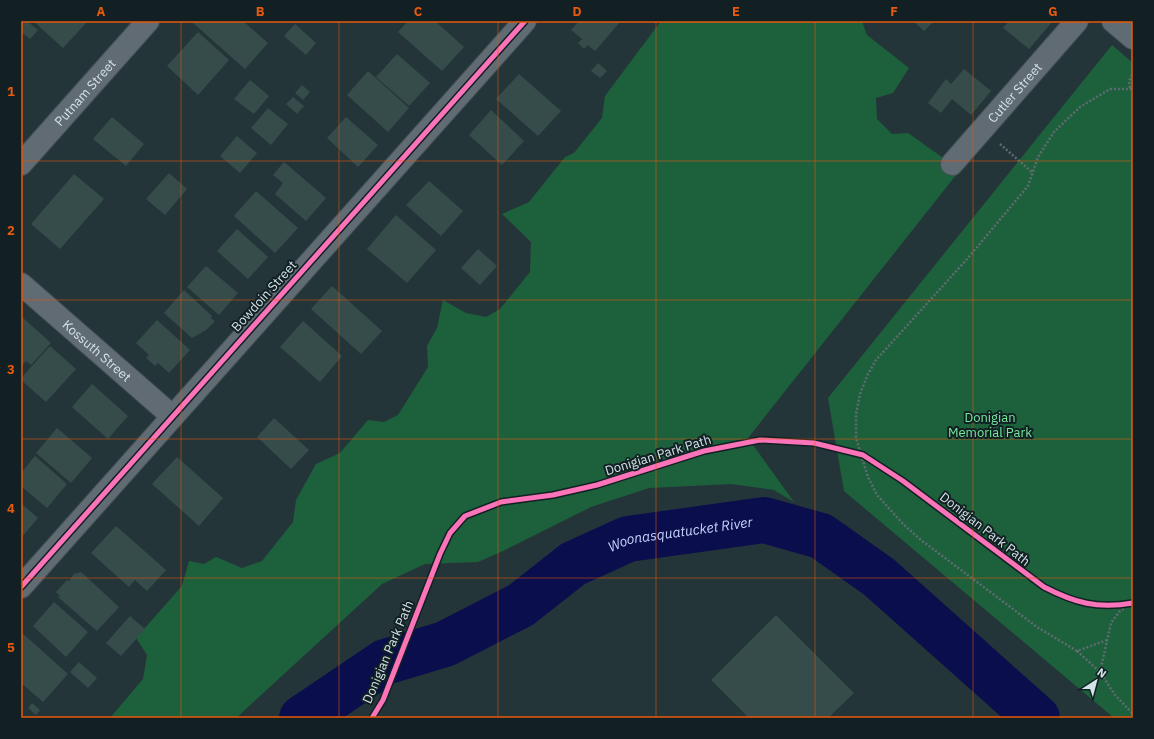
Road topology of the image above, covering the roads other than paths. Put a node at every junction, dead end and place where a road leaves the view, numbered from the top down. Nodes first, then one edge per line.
1 (148, 21) edge
2 (525, 21) edge
3 (1077, 21) edge
4 (1112, 21) edge
5 (1133, 38) edge
6 (21, 164) edge
7 (952, 164) dead end
8 (21, 284) edge
9 (172, 416) junction
10 (21, 587) edge

1 - 6 street, Putnam Street
2 - 9 street, Bowdoin Street
3 - 7 street, Cutler Street
4 - 5 street
8 - 9 street, Kossuth Street
9 - 10 street, Bowdoin Street

